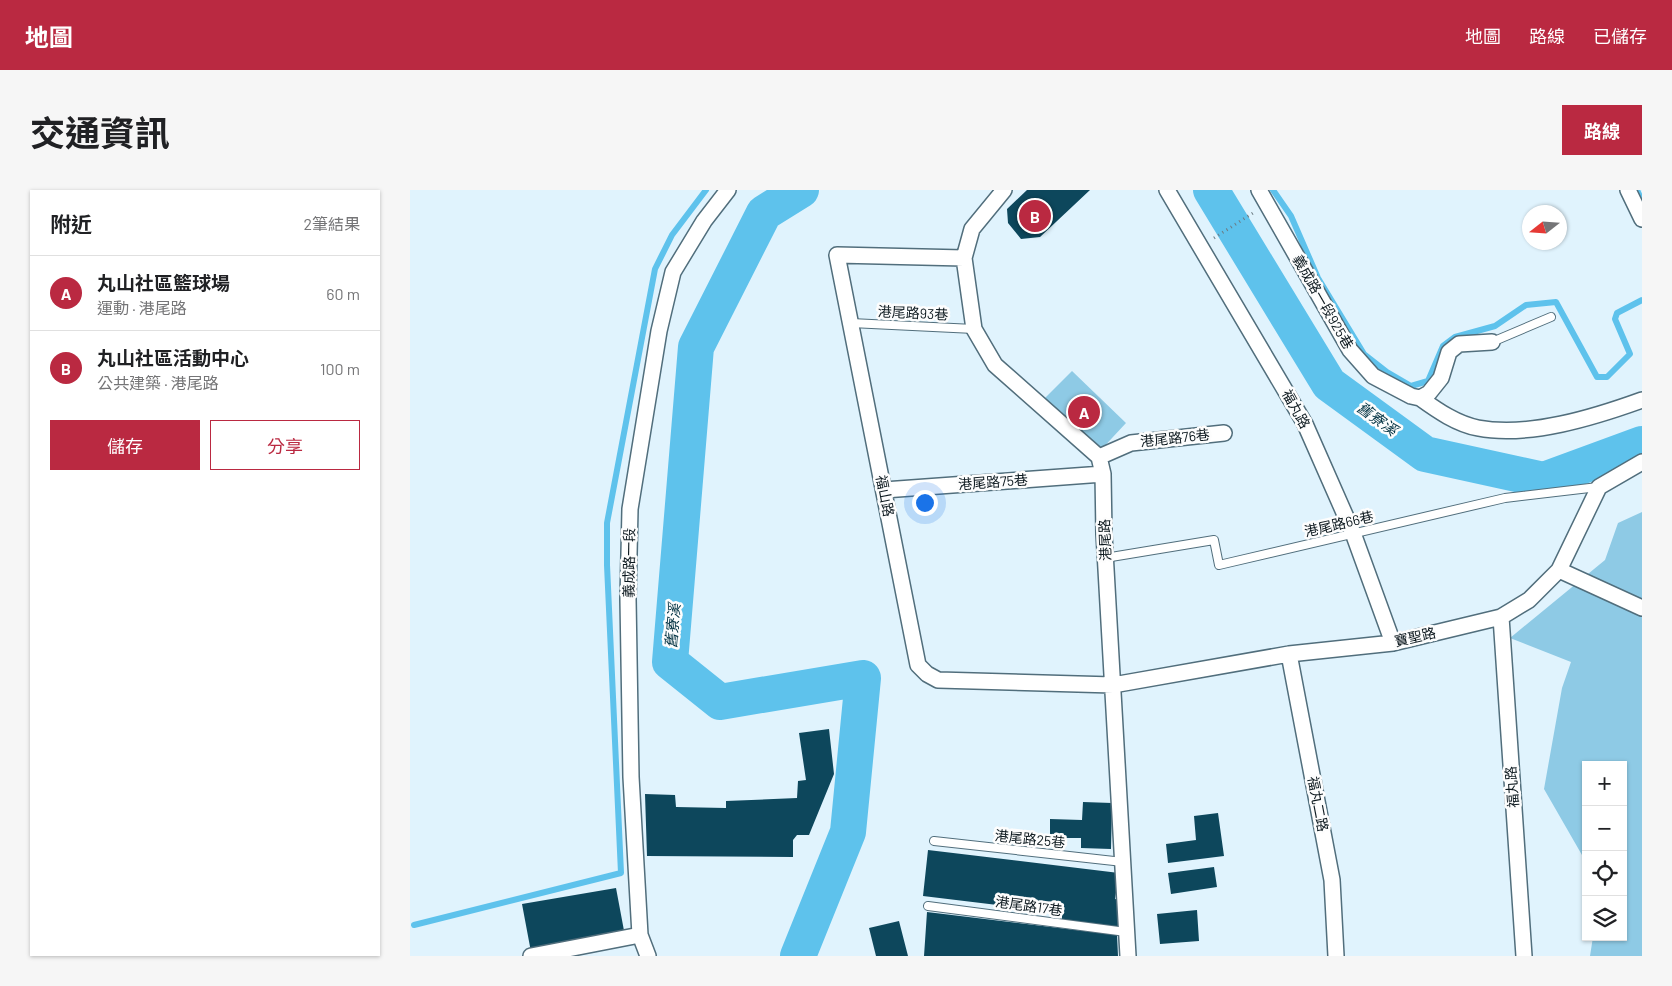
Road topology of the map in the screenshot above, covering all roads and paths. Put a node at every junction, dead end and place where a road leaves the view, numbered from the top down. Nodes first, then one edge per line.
1 (728, 190) edge
2 (1004, 190) edge
3 (1167, 190) edge
4 (1259, 190) edge
5 (1628, 190) edge
6 (1268, 204) junction
7 (1642, 219) edge
8 (1201, 246) junction
9 (964, 258) junction
10 (1550, 317) dead end
11 (851, 322) junction
12 (974, 329) junction
13 (1492, 342) joint
14 (1420, 398) junction
15 (1642, 400) edge
16 (1224, 433) dead end
17 (1099, 457) junction
18 (1642, 462) edge
19 (1103, 474) junction
20 (1599, 487) junction
21 (884, 490) junction
22 (1353, 534) junction
23 (1105, 558) junction
24 (1559, 570) junction
25 (1642, 608) edge
26 (1501, 617) junction
27 (1394, 643) junction
28 (1289, 654) junction
29 (1113, 685) junction
30 (934, 841) dead end
31 (1123, 862) junction
32 (928, 906) dead end
33 (1126, 932) junction
34 (640, 935) junction
35 (531, 956) edge
36 (648, 956) edge
37 (1128, 956) edge
38 (1336, 956) edge
39 (1524, 956) edge

1 - 34 street, 義成路一段
2 - 9 street
3 - 8 street, 福丸路
4 - 6 street, 義成路一段925巷
5 - 7 street
6 - 8 path
6 - 14 street, 義成路一段925巷
8 - 22 street, 福丸路
9 - 11 street, 福山路
9 - 12 street
10 - 13 lane
11 - 12 lane, 港尾路93巷
11 - 21 street, 福山路
12 - 17 street
13 - 14 street
14 - 15 street, 義成路一段925巷
16 - 17 street, 港尾路76巷
17 - 19 street, 港尾路
18 - 20 street
19 - 21 street, 港尾路75巷
19 - 23 street, 港尾路
20 - 22 lane, 港尾路66巷
20 - 24 street, 寶聖路
21 - 29 street, 福山路
22 - 23 lane, 港尾路66巷
22 - 27 street, 福丸路
23 - 29 street, 港尾路
24 - 25 street
24 - 26 street, 寶聖路
26 - 27 street, 寶聖路
26 - 39 street, 福丸路
27 - 28 street, 寶聖路
28 - 29 street, 寶聖路
28 - 38 street, 福丸二路
29 - 31 street, 港尾路
30 - 31 lane, 港尾路25巷
31 - 33 street, 港尾路
32 - 33 lane, 港尾路17巷
33 - 37 street, 港尾路
34 - 35 street
34 - 36 street, 義成路一段

